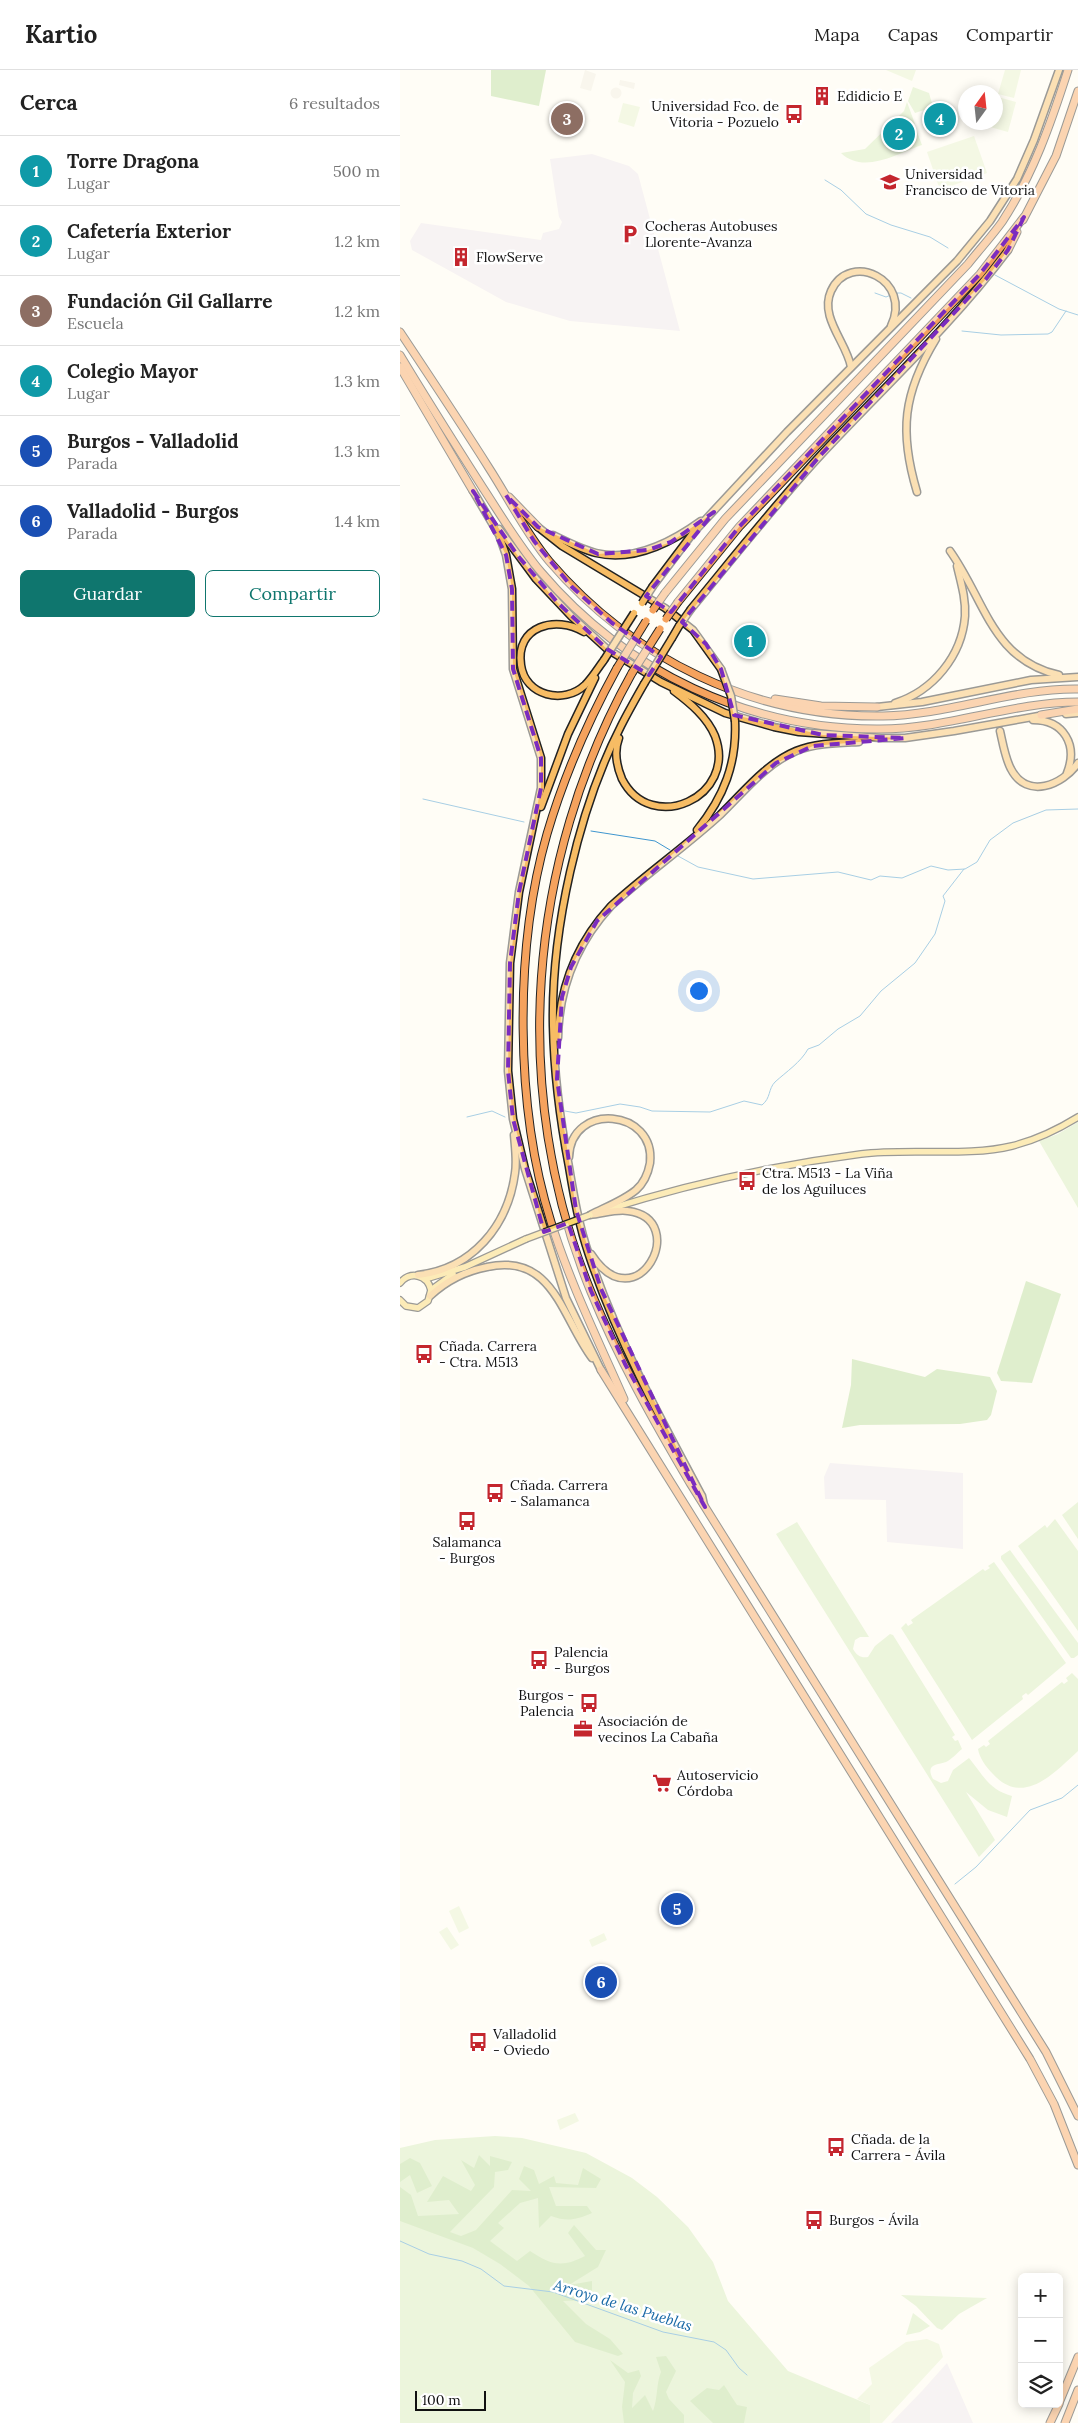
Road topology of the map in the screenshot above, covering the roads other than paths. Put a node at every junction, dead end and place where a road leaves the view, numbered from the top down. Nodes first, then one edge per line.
1 (1059, 70) edge
2 (1068, 70) edge
3 (1078, 91) edge
4 (1024, 217) junction
5 (1008, 250) joint
6 (944, 327) junction
7 (400, 332) edge
8 (888, 332) junction
9 (400, 355) edge
10 (400, 367) edge
11 (851, 367) dead end
12 (473, 491) junction
13 (917, 492) dead end
14 (506, 495) junction
15 (714, 512) junction
16 (538, 528) junction
17 (950, 551) dead end
18 (957, 566) dead end
19 (594, 637) junction
20 (604, 660) junction
21 (1070, 677) junction
22 (1078, 677) edge
23 (661, 682) junction
24 (713, 683) junction
25 (1078, 689) edge
26 (1078, 702) edge
27 (877, 707) junction
28 (631, 709) junction
29 (1078, 711) edge
30 (1042, 715) joint
31 (1020, 720) junction
32 (1000, 732) dead end
33 (905, 738) junction
34 (1078, 763) edge
35 (1060, 781) junction
36 (534, 829) junction
37 (688, 840) junction
38 (557, 1079) junction
39 (1078, 1117) edge
40 (513, 1119) junction
41 (569, 1168) junction
42 (576, 1210) junction
43 (590, 1215) junction
44 (465, 1267) junction
45 (418, 1275) junction
46 (425, 1279) junction
47 (400, 1283) edge
48 (430, 1293) junction
49 (401, 1303) edge
50 (601, 1370) junction
51 (633, 1420) junction
52 (705, 1506) junction
53 (1078, 2116) edge
54 (1078, 2165) edge
55 (1078, 2357) edge
56 (1078, 2390) edge
57 (1063, 2394) edge
58 (1057, 2408) edge
59 (1050, 2423) edge
60 (1065, 2423) edge

1 - 8 highway
2 - 51 highway, bridge
3 - 4 highway
4 - 5 highway
4 - 52 highway, bridge
5 - 6 highway
6 - 13 highway
6 - 28 highway, bridge
7 - 14 highway
8 - 11 highway
8 - 15 highway
9 - 26 highway
10 - 12 highway
12 - 19 highway
12 - 36 highway
14 - 16 highway
14 - 24 highway
15 - 16 highway
15 - 20 highway, bridge
16 - 37 highway, bridge
17 - 21 highway
18 - 27 highway
19 - 20 highway
19 - 23 highway
20 - 36 highway
21 - 22 highway
21 - 27 highway
23 - 28 highway
23 - 33 highway
24 - 25 highway
24 - 27 highway
28 - 38 highway
29 - 30 highway
30 - 31 highway
31 - 33 highway
31 - 35 highway
32 - 35 highway
33 - 37 highway
34 - 35 highway
36 - 40 highway
37 - 38 highway
38 - 41 highway
39 - 43 main road
40 - 45 highway
40 - 50 highway
41 - 42 highway
41 - 43 highway
42 - 43 highway
42 - 52 highway
43 - 44 main road, bridge
44 - 46 main road
44 - 48 main road
45 - 46 main road
45 - 47 main road
46 - 48 main road
48 - 49 main road
48 - 50 highway
50 - 51 highway
51 - 54 highway
52 - 53 highway
55 - 57 highway
56 - 60 highway
58 - 59 highway

